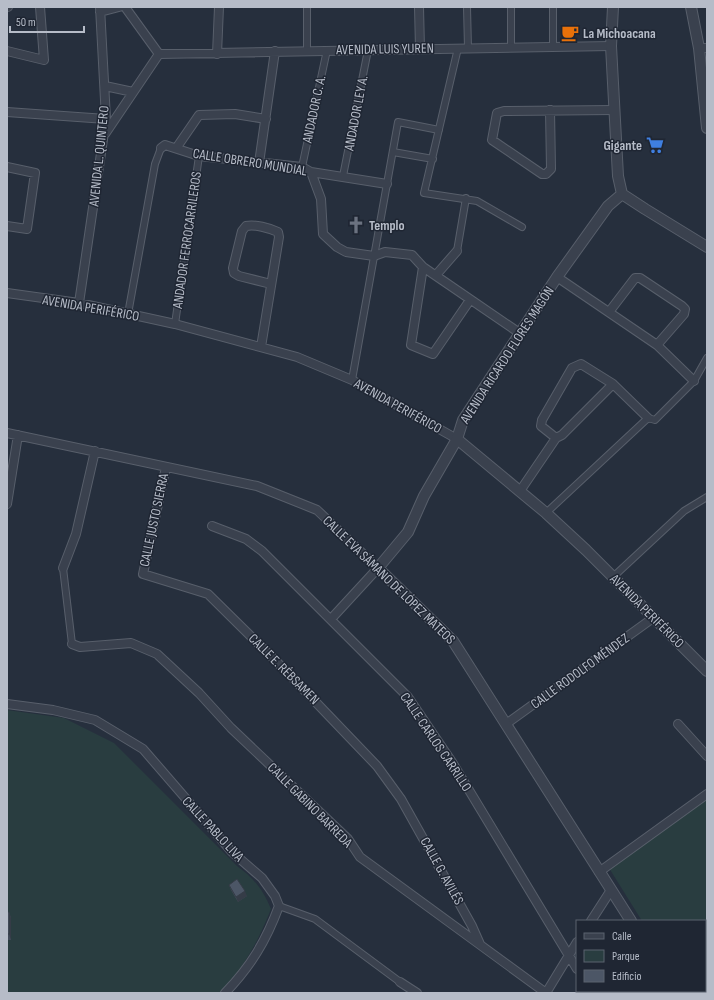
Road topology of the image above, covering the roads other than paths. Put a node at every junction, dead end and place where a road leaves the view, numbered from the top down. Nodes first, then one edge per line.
1 (40, 7) edge
2 (119, 7) edge
3 (125, 7) edge
4 (220, 7) edge
5 (307, 7) edge
6 (419, 7) edge
7 (467, 7) edge
8 (511, 7) edge
9 (553, 7) edge
10 (613, 7) edge
11 (691, 7) edge
12 (100, 10) edge
13 (611, 46) junction
14 (511, 47) junction
15 (553, 47) junction
16 (458, 48) junction
17 (468, 48) junction
18 (703, 48) edge
19 (420, 49) junction
20 (307, 50) junction
21 (327, 50) junction
22 (368, 50) junction
23 (7, 51) edge
24 (275, 51) junction
25 (159, 54) junction
26 (217, 54) junction
27 (105, 86) junction
28 (133, 92) junction
29 (550, 110) junction
30 (614, 110) junction
31 (7, 112) edge
32 (106, 119) junction
33 (266, 119) junction
34 (707, 128) edge
35 (439, 130) junction
36 (104, 135) junction
37 (177, 147) junction
38 (161, 148) joint
39 (393, 152) junction
40 (199, 156) junction
41 (432, 158) junction
42 (259, 163) junction
43 (7, 167) edge
44 (302, 167) junction
45 (311, 172) junction
46 (343, 176) junction
47 (387, 184) junction
48 (622, 194) junction
49 (466, 198) junction
50 (7, 226) edge
51 (522, 227) dead end
52 (707, 237) edge
53 (692, 238) junction
54 (707, 247) edge
55 (457, 251) joint
56 (374, 256) junction
57 (423, 267) junction
58 (436, 275) junction
59 (557, 277) junction
60 (271, 284) junction
61 (7, 293) edge
62 (470, 300) junction
63 (79, 303) junction
64 (609, 312) junction
65 (128, 314) junction
66 (175, 324) junction
67 (521, 334) junction
68 (657, 345) junction
69 (261, 346) junction
70 (707, 358) edge
71 (352, 380) junction
72 (694, 381) junction
73 (613, 384) junction
74 (648, 418) junction
75 (7, 433) edge
76 (18, 435) junction
77 (556, 438) junction
78 (457, 439) junction
79 (95, 451) junction
80 (166, 467) junction
81 (520, 491) junction
82 (707, 497) edge
83 (7, 504) edge
84 (546, 513) junction
85 (212, 526) dead end
86 (63, 568) joint
87 (378, 568) junction
88 (143, 574) joint
89 (613, 577) junction
90 (653, 618) junction
91 (331, 619) junction
92 (72, 644) joint
93 (707, 671) edge
94 (7, 704) edge
95 (506, 724) junction
96 (678, 724) dead end
97 (707, 756) edge
98 (707, 794) edge
99 (401, 799) joint
100 (599, 872) junction
101 (611, 890) junction
102 (279, 906) junction
103 (592, 920) edge
104 (630, 920) edge
105 (480, 944) junction
106 (576, 944) edge
107 (568, 956) junction
108 (576, 968) edge
109 (400, 982) joint
110 (225, 993) edge
111 (417, 993) edge
112 (546, 993) edge

1 - 23 street
2 - 12 street
3 - 25 street
4 - 26 street
5 - 20 street
6 - 19 street
7 - 17 street
8 - 14 street
9 - 15 street
10 - 13 street
11 - 18 street
12 - 27 street, AVENIDA L. QUINTERO
13 - 15 street, AVENIDA LUIS YUREN
13 - 30 street
14 - 15 street, AVENIDA LUIS YUREN
14 - 17 street, AVENIDA LUIS YUREN
16 - 17 street, AVENIDA LUIS YUREN
16 - 19 street, AVENIDA LUIS YUREN
16 - 35 street
18 - 34 street
19 - 22 street, AVENIDA LUIS YUREN
20 - 21 street, AVENIDA LUIS YUREN
20 - 24 street, AVENIDA LUIS YUREN
21 - 22 street, AVENIDA LUIS YUREN
21 - 44 street, ANDADOR C. A.
22 - 46 street, ANDADOR LEY A.
24 - 26 street, AVENIDA LUIS YUREN
24 - 33 street
25 - 26 street, AVENIDA LUIS YUREN
25 - 28 street
27 - 28 street
27 - 32 street, AVENIDA L. QUINTERO
28 - 36 street
29 - 29 street
29 - 30 street
30 - 48 street
31 - 32 street
32 - 36 street, AVENIDA L. QUINTERO
33 - 37 street
33 - 42 street
35 - 39 street
35 - 41 street
36 - 63 street, AVENIDA L. QUINTERO
37 - 38 street, CALLE OBRERO MUNDIAL
37 - 40 street, CALLE OBRERO MUNDIAL
38 - 65 street, CALLE OBRERO MUNDIAL
39 - 41 street
39 - 47 street
40 - 42 street, CALLE OBRERO MUNDIAL
40 - 66 street, ANDADOR FERROCARRILEROS
41 - 49 street
42 - 44 street, CALLE OBRERO MUNDIAL
43 - 50 street
44 - 45 street, CALLE OBRERO MUNDIAL
45 - 46 street, CALLE OBRERO MUNDIAL
45 - 56 street
46 - 47 street, CALLE OBRERO MUNDIAL
47 - 56 street
48 - 53 street
48 - 59 street, AVENIDA RICARDO FLORES MAGÓN
49 - 51 street
49 - 55 street
52 - 53 street
53 - 54 street
55 - 58 street
56 - 57 street
56 - 71 street
57 - 58 street
57 - 62 street
58 - 62 street
59 - 64 street
59 - 67 street, AVENIDA RICARDO FLORES MAGÓN
60 - 60 street
60 - 69 street
61 - 63 street, AVENIDA PERIFÉRICO
62 - 67 street
63 - 65 street, AVENIDA PERIFÉRICO
64 - 68 street
64 - 68 street
65 - 66 street, AVENIDA PERIFÉRICO
66 - 69 street, AVENIDA PERIFÉRICO
67 - 78 street, AVENIDA RICARDO FLORES MAGÓN
68 - 72 street
69 - 71 street, AVENIDA PERIFÉRICO
70 - 72 street
71 - 78 street, AVENIDA PERIFÉRICO
72 - 74 street
73 - 74 street
73 - 77 street
73 - 77 street
74 - 84 street
75 - 76 street, CALLE EVA SÁMANO DE LÓPEZ MATEOS
76 - 79 street, CALLE EVA SÁMANO DE LÓPEZ MATEOS
76 - 83 street
77 - 81 street
78 - 81 street, AVENIDA PERIFÉRICO
78 - 87 street, AVENIDA RICARDO FLORES MAGÓN
79 - 80 street, CALLE EVA SÁMANO DE LÓPEZ MATEOS
79 - 86 street
80 - 87 street, CALLE EVA SÁMANO DE LÓPEZ MATEOS
80 - 88 street, CALLE JUSTO SIERRA
81 - 84 street, AVENIDA PERIFÉRICO
82 - 89 street
84 - 89 street, AVENIDA PERIFÉRICO
85 - 91 street, CALLE CARLOS CARRILLO
86 - 92 street
87 - 91 street, AVENIDA RICARDO FLORES MAGÓN
87 - 95 street, CALLE EVA SÁMANO DE LÓPEZ MATEOS
88 - 99 street, CALLE E. RÉBSAMEN
89 - 90 street, AVENIDA PERIFÉRICO
90 - 93 street, AVENIDA PERIFÉRICO
90 - 95 street, CALLE RODOLFO MÉNDEZ
91 - 107 street, CALLE CARLOS CARRILLO
92 - 105 street, CALLE GABINO BARREDA
94 - 102 street, CALLE PABLO LIVA
95 - 100 street, CALLE EVA SÁMANO DE LÓPEZ MATEOS
96 - 97 street
98 - 100 street
99 - 105 street, CALLE G. AVILÉS
100 - 101 street, CALLE EVA SÁMANO DE LÓPEZ MATEOS
101 - 103 street
101 - 104 street, CALLE EVA SÁMANO DE LÓPEZ MATEOS
102 - 109 street
102 - 110 street
105 - 112 street, CALLE GABINO BARREDA
106 - 107 street
107 - 108 street, CALLE CARLOS CARRILLO
107 - 112 street
109 - 111 street

